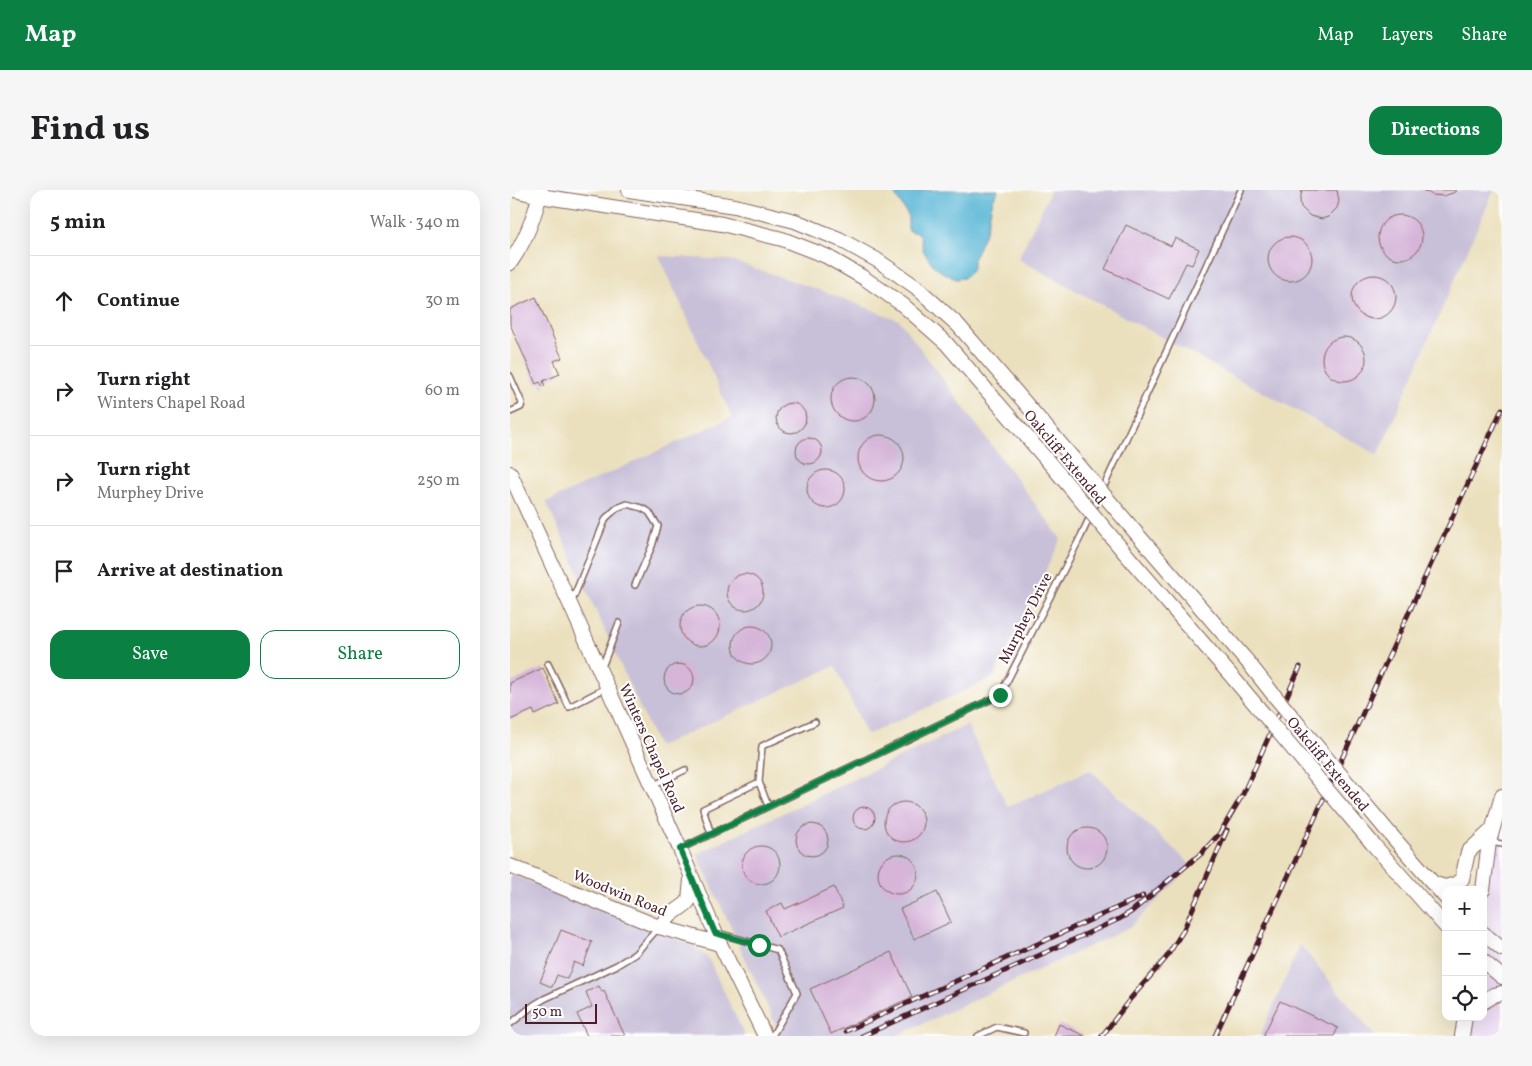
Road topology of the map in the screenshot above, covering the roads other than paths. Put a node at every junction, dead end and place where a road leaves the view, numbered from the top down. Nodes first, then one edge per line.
1 (514, 190) edge
2 (629, 190) edge
3 (1241, 190) edge
4 (540, 193) edge
5 (510, 263) edge
6 (510, 376) edge
7 (510, 412) edge
8 (510, 472) edge
9 (635, 585) dead end
10 (570, 604) junction
11 (619, 623) dead end
12 (548, 664) dead end
13 (600, 672) junction
14 (607, 688) junction
15 (815, 722) dead end
16 (685, 770) dead end
17 (759, 782) junction
18 (651, 786) junction
19 (1502, 796) edge
20 (768, 806) junction
21 (711, 834) junction
22 (1495, 839) edge
23 (680, 849) junction
24 (510, 866) edge
25 (691, 877) junction
26 (1432, 883) junction
27 (1484, 886) edge
28 (1442, 894) edge
29 (1442, 922) edge
30 (659, 927) junction
31 (1487, 936) edge
32 (717, 938) junction
33 (1502, 949) edge
34 (1487, 964) edge
35 (1502, 976) edge
36 (1502, 993) edge
37 (1487, 1000) edge
38 (510, 1024) edge
39 (1024, 1033) dead end
40 (765, 1036) edge
41 (772, 1036) edge
42 (978, 1036) edge

1 - 4 main road
2 - 26 main road, Oakcliff Extended, bridge
3 - 20 lane, Murphey Drive
4 - 5 main road
4 - 29 main road, Oakcliff Extended, bridge
6 - 7 lane
8 - 10 main road, Winters Chapel Road
9 - 10 lane
10 - 13 main road, Winters Chapel Road
11 - 13 lane
12 - 14 lane
13 - 14 main road, Winters Chapel Road
14 - 18 main road, Winters Chapel Road
15 - 17 lane
16 - 18 lane
17 - 20 lane
17 - 21 lane
18 - 23 main road, Winters Chapel Road
19 - 22 main road
20 - 21 lane, Murphey Drive
21 - 23 lane, Murphey Drive
22 - 26 main road
22 - 27 main road
23 - 25 main road, Winters Chapel Road
24 - 30 main road, Woodwin Road
25 - 30 main road
25 - 32 main road, Winters Chapel Road
26 - 28 main road, Oakcliff Extended
30 - 32 main road, Woodwin Road
30 - 38 lane
31 - 33 main road
32 - 40 main road, Winters Chapel Road
32 - 41 lane
34 - 35 main road
36 - 37 main road
39 - 42 lane

